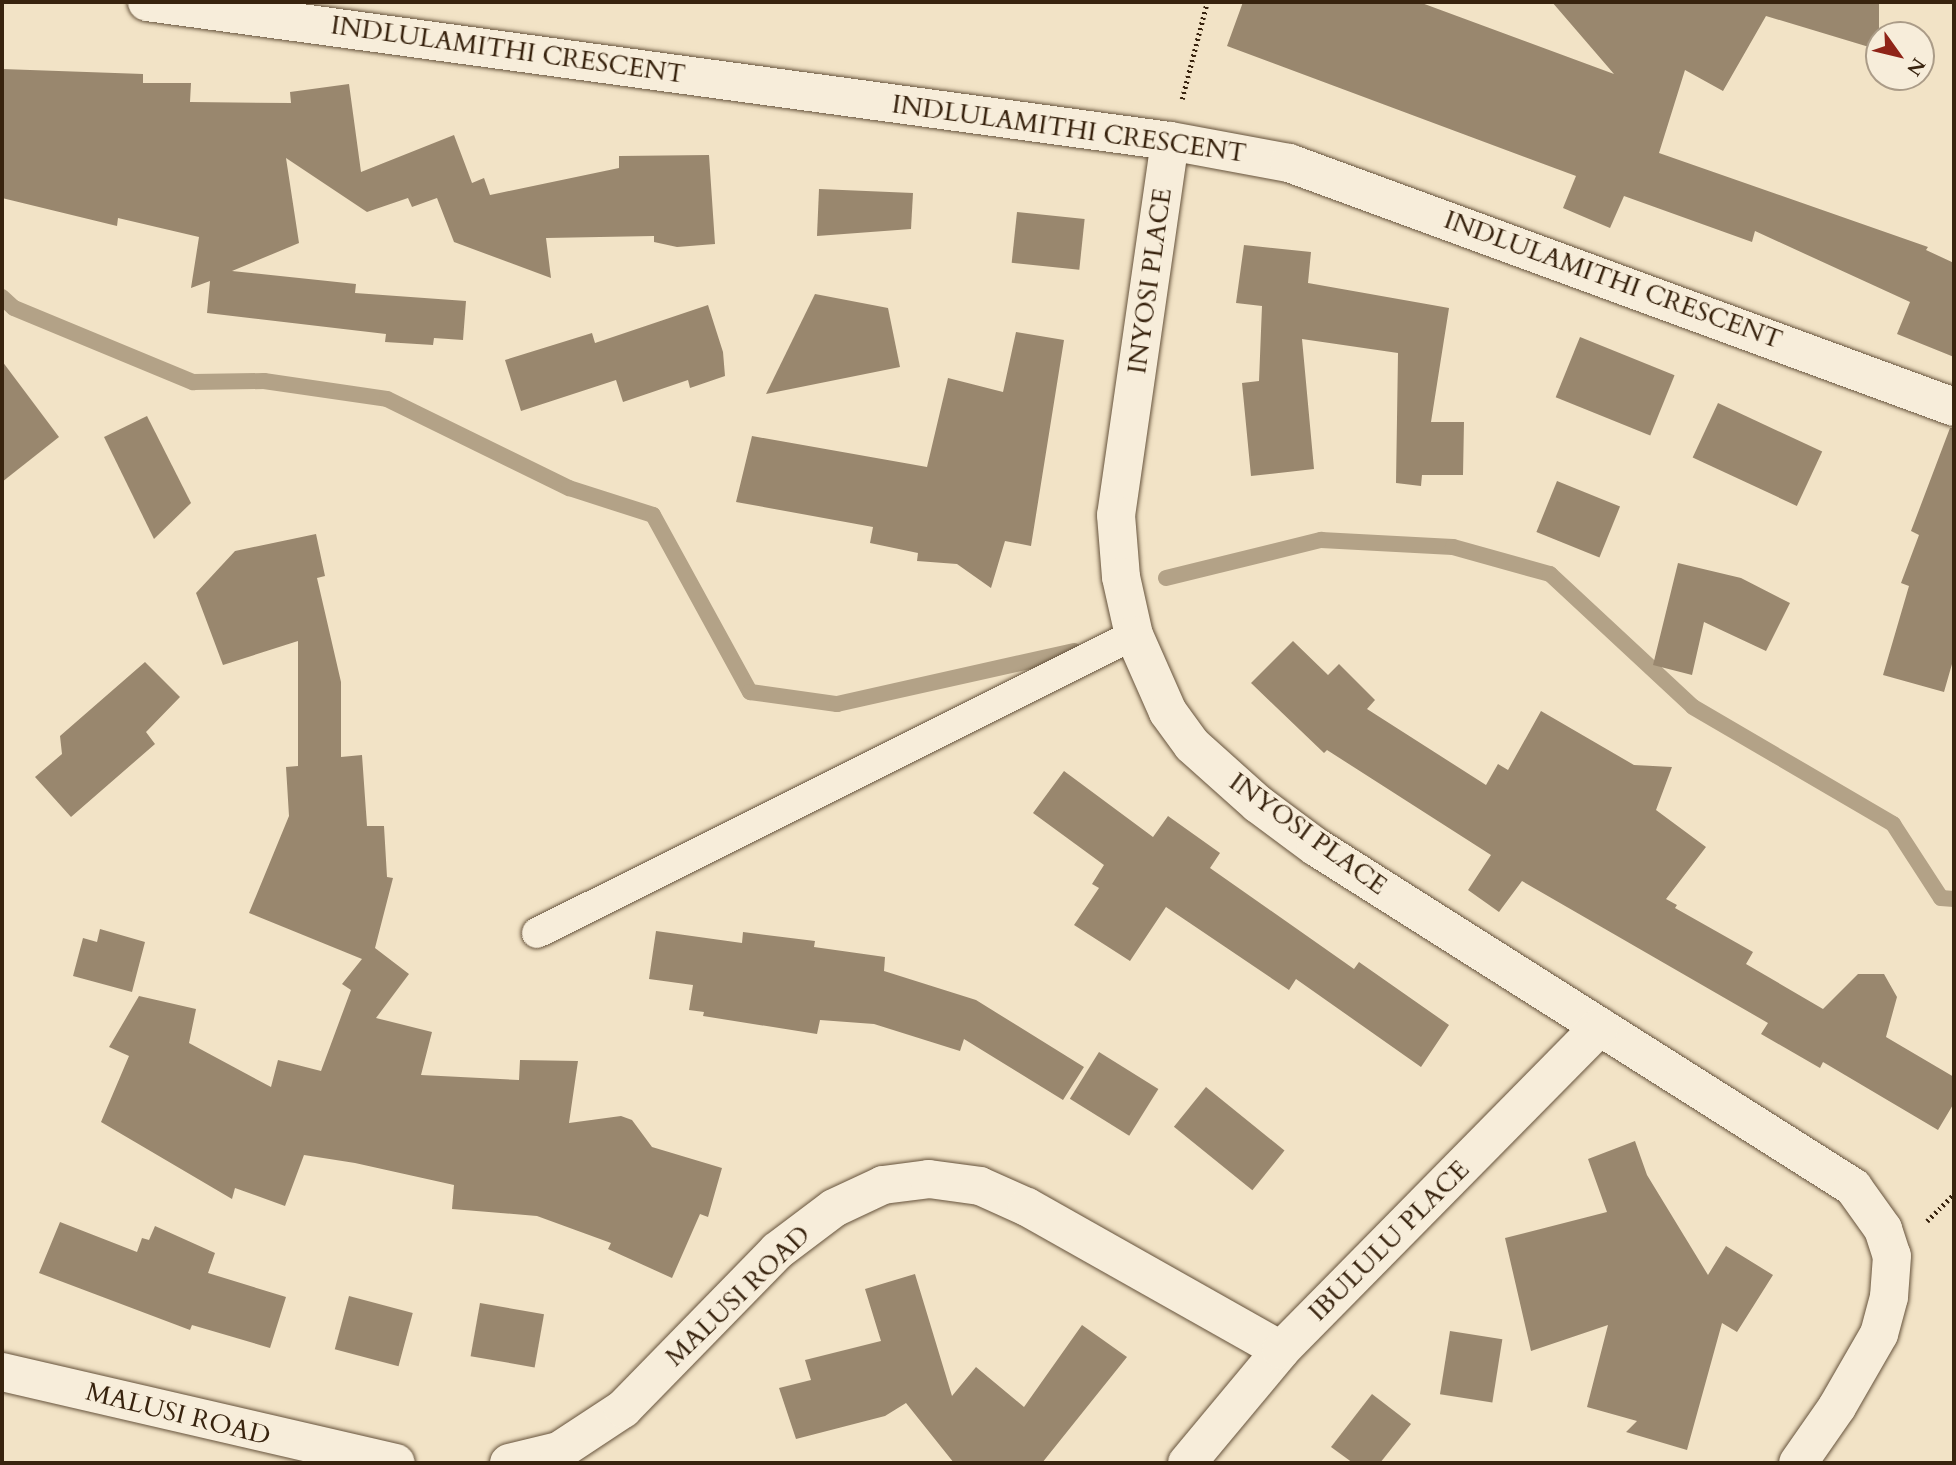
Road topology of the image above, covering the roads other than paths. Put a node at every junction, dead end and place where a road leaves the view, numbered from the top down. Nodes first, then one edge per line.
1 (147, 2) edge
2 (1170, 141) junction
3 (1954, 407) edge
4 (1133, 635) junction
5 (537, 933) dead end
6 (1600, 1027) junction
7 (1281, 1350) junction
8 (2, 1372) edge
9 (396, 1463) edge
10 (509, 1463) edge
11 (1187, 1463) edge
12 (1798, 1463) edge

1 - 2 street, INDLULAMITHI CRESCENT
2 - 3 street, INDLULAMITHI CRESCENT
2 - 4 street, INYOSI PLACE
4 - 5 lane
4 - 6 street, INYOSI PLACE
6 - 7 street, IBULULU PLACE
6 - 12 street, INYOSI PLACE
7 - 10 street, MALUSI ROAD
7 - 11 street, IBULULU PLACE
8 - 9 street, MALUSI ROAD

